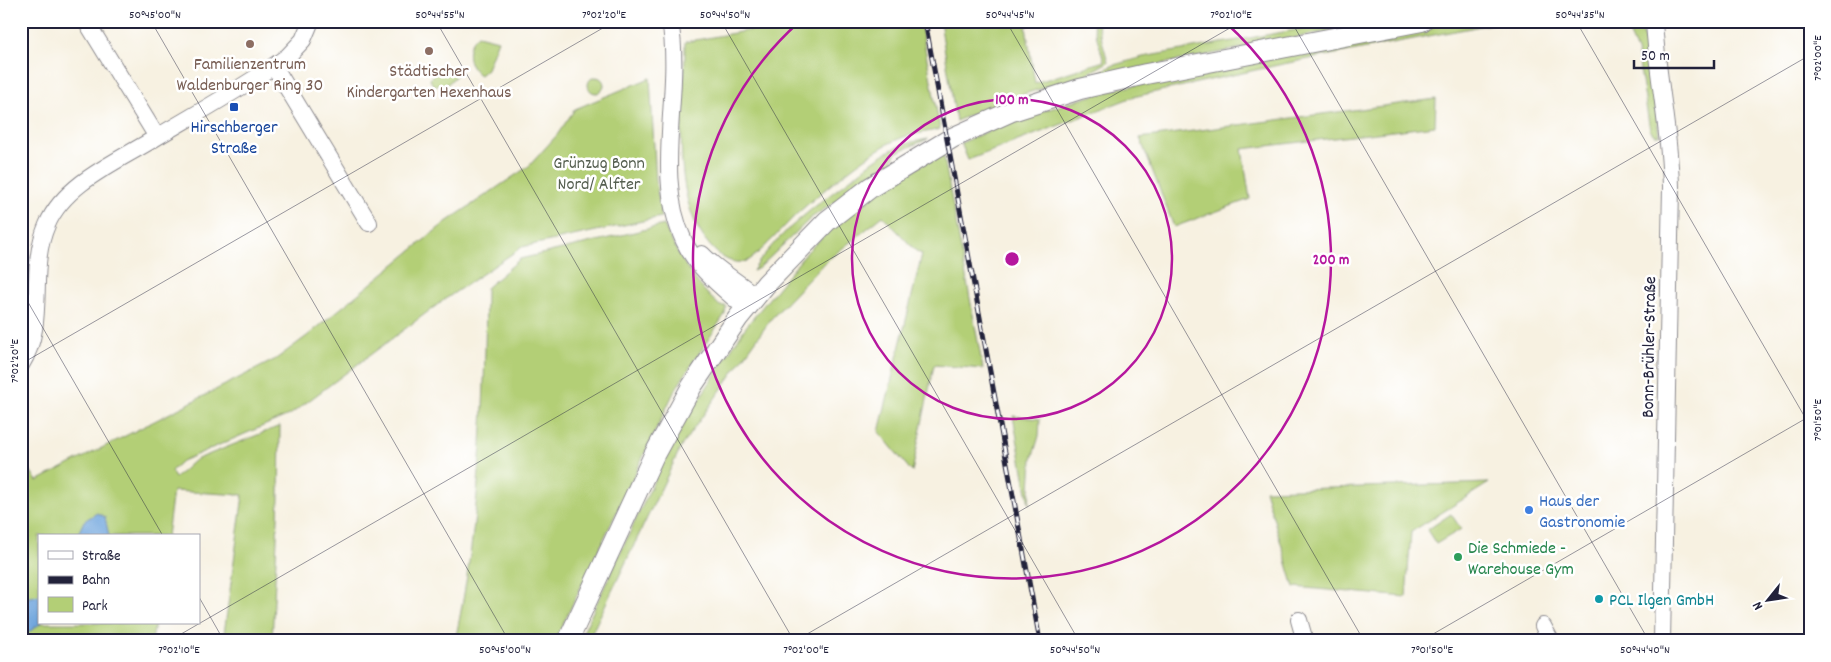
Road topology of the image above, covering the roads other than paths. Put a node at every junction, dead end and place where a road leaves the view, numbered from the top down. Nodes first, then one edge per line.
1 (86, 21) edge
2 (311, 21) edge
3 (1422, 21) edge
4 (1644, 21) edge
5 (1654, 21) edge
6 (667, 27) edge
7 (1656, 55) junction
8 (274, 66) junction
9 (157, 137) junction
10 (369, 223) dead end
11 (750, 302) junction
12 (21, 365) edge
13 (1299, 620) dead end
14 (1543, 626) dead end
15 (568, 641) edge
16 (1305, 641) edge
17 (1552, 641) edge
18 (1662, 641) edge

1 - 9 street
2 - 8 street
3 - 11 main road
4 - 7 street, Bonn-Brühler-Straße
5 - 7 street, Bonn-Brühler-Straße
6 - 11 street
7 - 18 street, Bonn-Brühler-Straße
8 - 9 street
8 - 10 street
9 - 12 street
11 - 15 main road
13 - 16 street
14 - 17 street

